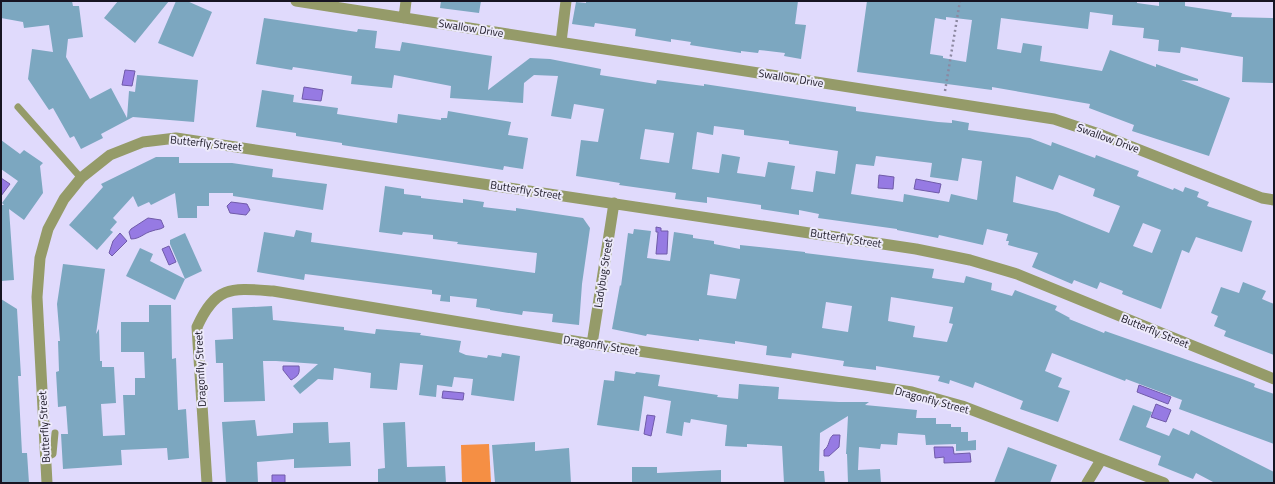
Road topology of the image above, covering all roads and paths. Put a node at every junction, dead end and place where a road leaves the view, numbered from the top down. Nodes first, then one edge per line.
1 (296, 1) edge
2 (406, 1) edge
3 (566, 1) edge
4 (960, 1) edge
5 (404, 18) junction
6 (561, 42) junction
7 (944, 102) junction
8 (18, 107) dead end
9 (81, 178) junction
10 (1274, 200) edge
11 (614, 203) junction
12 (592, 344) junction
13 (1274, 379) edge
14 (55, 432) dead end
15 (45, 458) junction
16 (1100, 460) junction
17 (47, 483) edge
18 (207, 483) edge
19 (1087, 483) edge
20 (1164, 483) edge

1 - 5 street, Swallow Drive
2 - 5 street
3 - 6 street
4 - 7 path
5 - 6 street, Swallow Drive
6 - 7 street, Swallow Drive
7 - 10 street, Swallow Drive
8 - 9 lane
9 - 11 street, Butterfly Street
9 - 15 street, Butterfly Street
11 - 12 street, Ladybug Street
11 - 13 street, Butterfly Street
12 - 16 street, Dragonfly Street
12 - 18 street, Dragonfly Street
14 - 15 lane
15 - 17 street, Butterfly Street
16 - 19 street
16 - 20 street, Dragonfly Street

